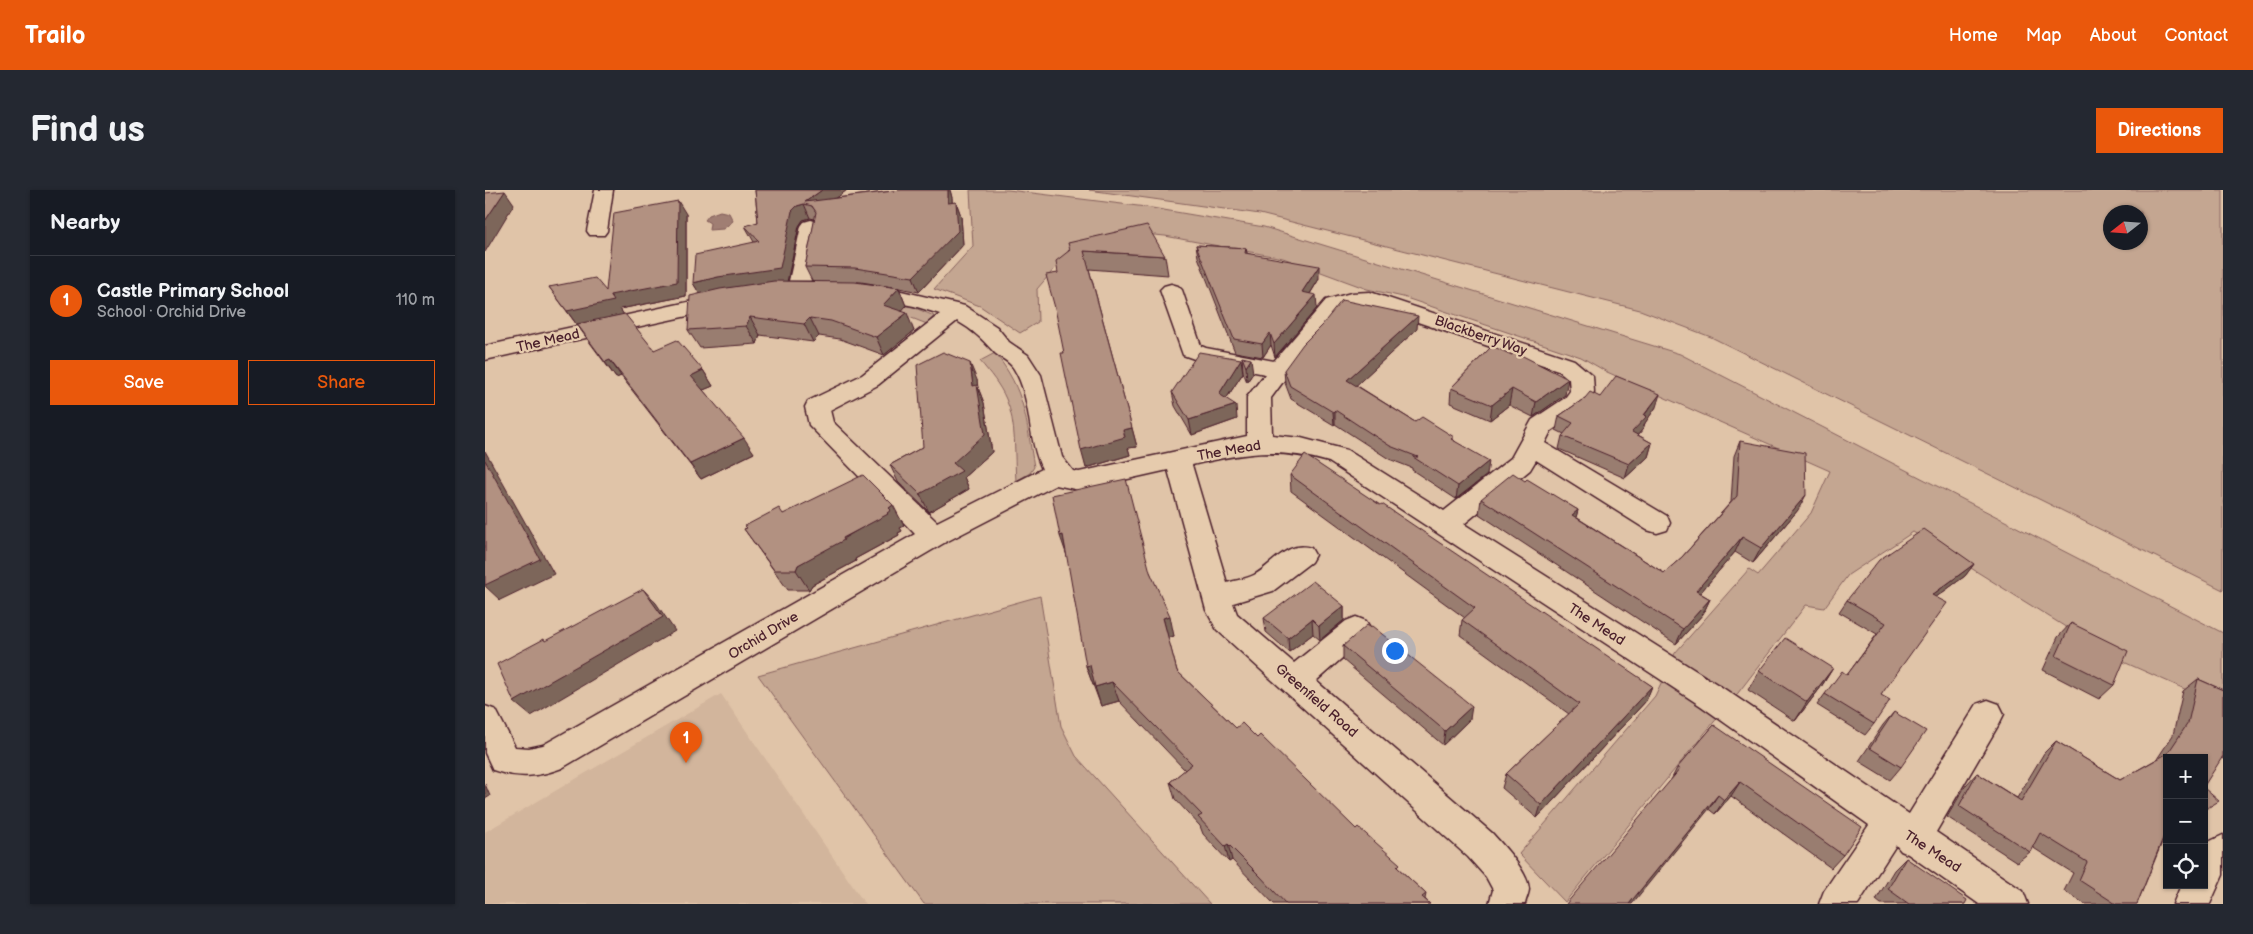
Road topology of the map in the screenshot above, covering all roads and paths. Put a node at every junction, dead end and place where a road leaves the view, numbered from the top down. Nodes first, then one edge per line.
1 (604, 190) edge
2 (811, 226) edge
3 (597, 231) dead end
4 (1171, 290) dead end
5 (746, 296) edge
6 (957, 312) junction
7 (485, 353) edge
8 (1279, 369) junction
9 (1260, 443) junction
10 (1531, 446) junction
11 (1178, 460) junction
12 (1057, 473) junction
13 (1657, 523) dead end
14 (1445, 526) junction
15 (934, 536) junction
16 (1301, 555) dead end
17 (1217, 597) junction
18 (1355, 629) dead end
19 (1295, 680) junction
20 (1988, 714) dead end
21 (485, 720) edge
22 (1901, 831) junction
23 (2223, 852) edge
24 (2208, 868) edge
25 (2199, 889) edge
26 (1507, 904) edge
27 (1837, 904) edge
28 (2011, 904) edge
29 (2191, 904) edge

1 - 3 street
2 - 6 street
4 - 8 street
5 - 7 street, The Mead
6 - 12 street
6 - 15 street
8 - 9 street, Blackberry Way
8 - 10 street, Blackberry Way
9 - 11 street, The Mead
9 - 14 street, The Mead
10 - 13 street
10 - 14 street, Blackberry Way
11 - 12 street, The Mead
11 - 17 street, Greenfield Road
12 - 15 street, Orchid Drive
14 - 22 street, The Mead
15 - 21 street, Orchid Drive
16 - 17 street
17 - 19 street, Greenfield Road
18 - 19 street
19 - 26 street, Greenfield Road
20 - 22 street
22 - 27 street
22 - 28 street, The Mead
23 - 24 street
25 - 29 street

